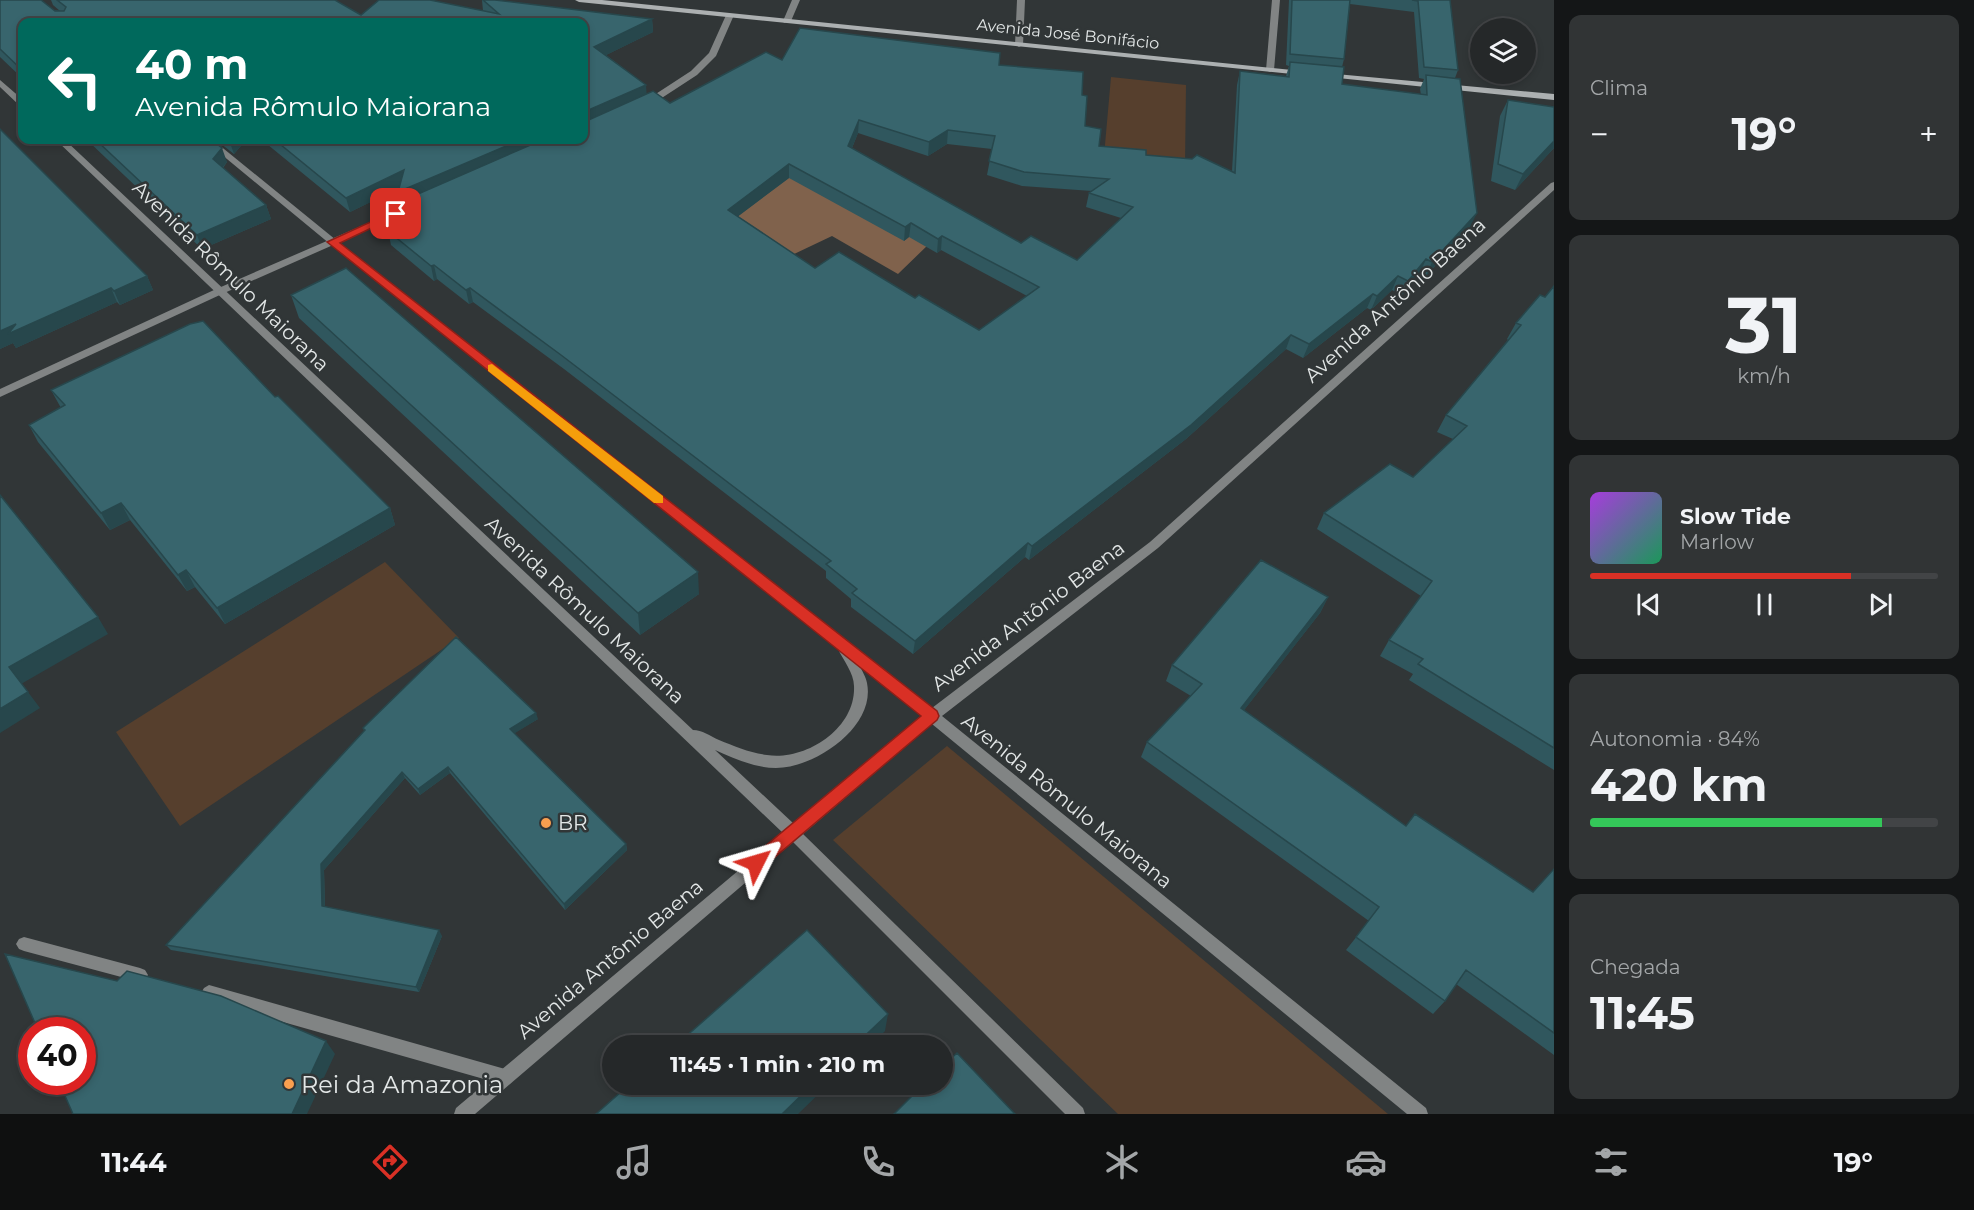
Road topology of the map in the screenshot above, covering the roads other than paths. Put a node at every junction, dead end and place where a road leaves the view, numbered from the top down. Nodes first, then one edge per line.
1 (579, 0) edge
2 (796, 0) edge
3 (1021, 0) edge
4 (1276, 0) edge
5 (730, 15) junction
6 (787, 21) junction
7 (1019, 45) junction
8 (1270, 70) junction
9 (0, 82) edge
10 (1554, 97) edge
11 (18, 99) edge
12 (641, 106) edge
13 (64, 144) edge
14 (213, 144) edge
15 (1554, 185) edge
16 (417, 205) edge
17 (333, 242) junction
18 (218, 292) junction
19 (0, 393) edge
20 (842, 644) junction
21 (932, 716) junction
22 (683, 729) junction
23 (792, 832) junction
24 (24, 944) dead end
25 (161, 981) edge
26 (195, 990) edge
27 (505, 1077) junction
28 (462, 1114) edge
29 (1077, 1114) edge
30 (1420, 1114) edge

1 - 5 main road, Avenida José Bonifácio
2 - 6 street
3 - 7 street
4 - 8 street
5 - 6 main road, Avenida José Bonifácio
5 - 12 street
6 - 7 main road, Avenida José Bonifácio
7 - 8 main road, Avenida José Bonifácio
8 - 10 main road, Avenida José Bonifácio
9 - 11 street
13 - 18 street, Avenida Rômulo Maiorana
14 - 17 street, Avenida Rômulo Maiorana
15 - 21 street, Avenida Antônio Baena
16 - 17 street
17 - 18 street
17 - 20 street, Avenida Rômulo Maiorana
18 - 19 street
18 - 22 street, Avenida Rômulo Maiorana
20 - 21 street, Avenida Rômulo Maiorana
20 - 22 street
21 - 23 street, Avenida Antônio Baena
21 - 30 street, Avenida Rômulo Maiorana
22 - 23 street, Avenida Rômulo Maiorana
23 - 27 street, Avenida Antônio Baena
23 - 29 street, Avenida Rômulo Maiorana
24 - 25 street
26 - 27 street
27 - 28 street, Avenida Antônio Baena

